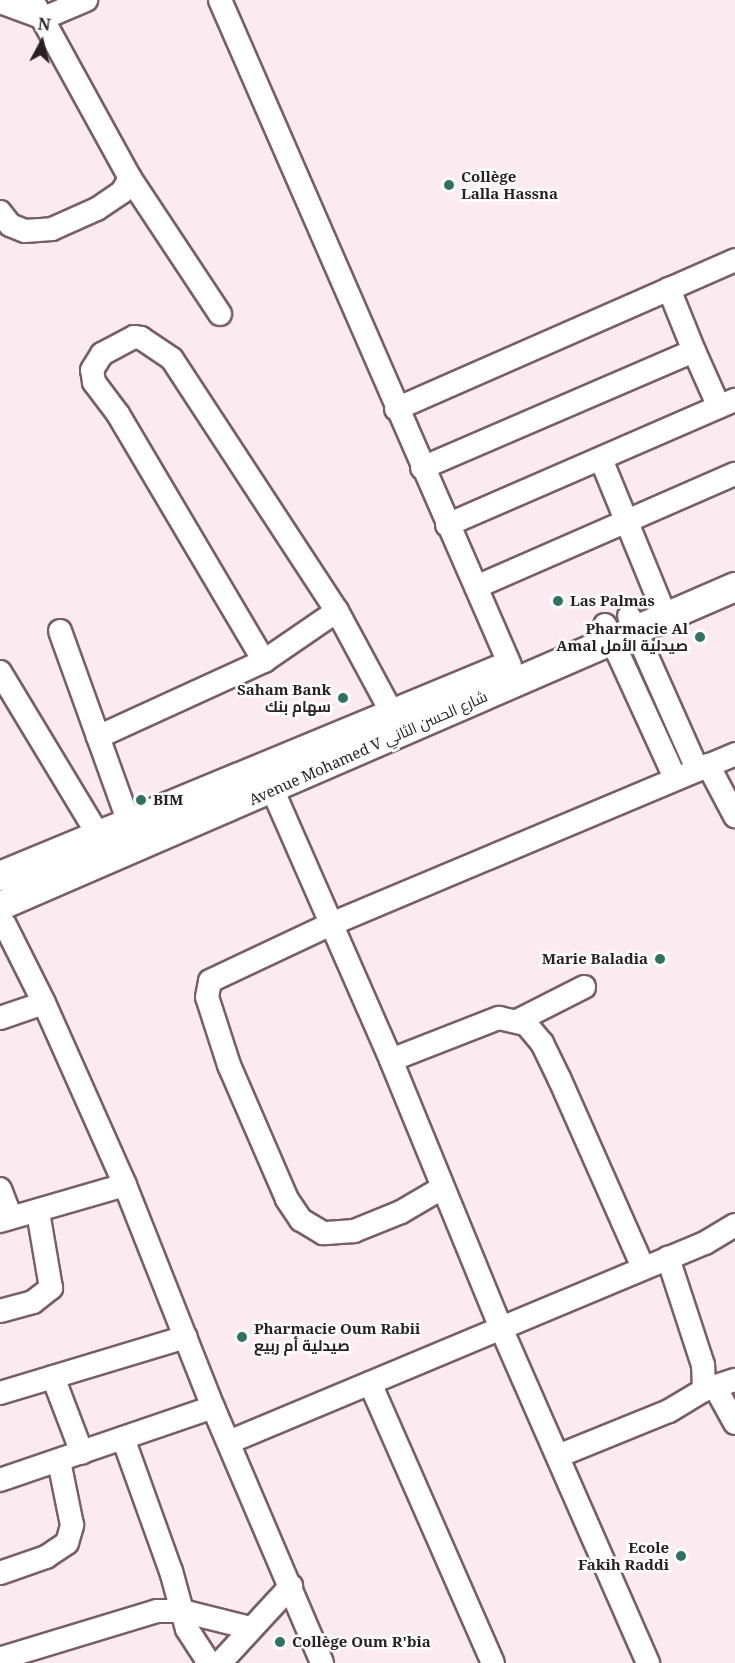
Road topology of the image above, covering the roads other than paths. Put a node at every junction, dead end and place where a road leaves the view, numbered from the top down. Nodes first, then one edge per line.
1 (86, 0) edge
2 (220, 0) edge
3 (0, 2) edge
4 (38, 9) edge
5 (130, 178) junction
6 (0, 212) edge
7 (734, 265) edge
8 (669, 289) junction
9 (220, 314) dead end
10 (694, 351) junction
11 (727, 403) edge
12 (396, 409) junction
13 (601, 459) junction
14 (422, 468) junction
15 (735, 474) edge
16 (625, 522) junction
17 (447, 525) junction
18 (735, 570) edge
19 (476, 587) junction
20 (735, 587) edge
21 (660, 603) junction
22 (337, 611) junction
23 (621, 628) junction
24 (60, 632) dead end
25 (264, 661) junction
26 (510, 665) junction
27 (0, 672) edge
28 (393, 715) junction
29 (98, 737) junction
30 (735, 754) edge
31 (703, 767) junction
32 (675, 778) junction
33 (268, 779) junction
34 (735, 816) edge
35 (129, 823) junction
36 (99, 836) junction
37 (0, 876) edge
38 (3, 907) edge
39 (329, 925) junction
40 (584, 987) dead end
41 (44, 1003) junction
42 (0, 1018) edge
43 (519, 1020) junction
44 (391, 1060) junction
45 (126, 1185) junction
46 (442, 1188) junction
47 (0, 1189) edge
48 (38, 1212) junction
49 (5, 1219) edge
50 (735, 1225) edge
51 (668, 1258) junction
52 (643, 1267) junction
53 (0, 1311) edge
54 (501, 1328) junction
55 (186, 1337) junction
56 (53, 1377) junction
57 (370, 1383) junction
58 (2, 1386) edge
59 (718, 1386) edge
60 (213, 1407) junction
61 (735, 1423) edge
62 (123, 1438) junction
63 (229, 1442) junction
64 (82, 1453) junction
65 (558, 1456) junction
66 (59, 1461) junction
67 (0, 1480) edge
68 (0, 1573) edge
69 (291, 1586) junction
70 (182, 1611) junction
71 (250, 1628) junction
72 (4, 1660) edge
73 (209, 1663) edge
74 (220, 1663) edge
75 (322, 1663) edge
76 (492, 1663) edge
77 (648, 1663) edge

1 - 4 street
2 - 12 street
3 - 4 street
4 - 5 street
5 - 6 street
5 - 9 street
7 - 8 street
8 - 10 street
8 - 12 street
10 - 11 street
10 - 14 street
11 - 13 street
12 - 14 street
13 - 16 street
13 - 17 street
14 - 17 street
15 - 16 street
16 - 19 street
16 - 21 street
17 - 19 street
18 - 21 main road, Avenue Mohamed V شارع الحسن الثاني
19 - 26 street
20 - 23 main road, Avenue Mohamed V شارع الحسن الثاني
21 - 23 main road, Avenue Mohamed V شارع الحسن الثاني
22 - 25 street
22 - 25 street
22 - 28 street
23 - 26 main road, Avenue Mohamed V شارع الحسن الثاني
23 - 31 street
23 - 32 street
23 - 33 main road, Avenue Mohamed V شارع الحسن الثاني
24 - 29 street
25 - 29 street
26 - 28 main road, Avenue Mohamed V شارع الحسن الثاني
27 - 36 street
28 - 33 main road, Avenue Mohamed V شارع الحسن الثاني
29 - 35 street
30 - 31 street
31 - 32 street
31 - 34 street
32 - 39 street
33 - 35 main road, Avenue Mohamed V شارع الحسن الثاني
33 - 38 main road, Avenue Mohamed V شارع الحسن الثاني
33 - 39 street
35 - 36 main road, Avenue Mohamed V شارع الحسن الثاني
36 - 37 main road, Avenue Mohamed V شارع الحسن الثاني
38 - 41 street
39 - 44 street
39 - 46 street
40 - 43 street
41 - 42 street
41 - 45 street
43 - 44 street
43 - 52 street
44 - 46 street
45 - 48 street
45 - 55 street
46 - 54 street
47 - 49 street
48 - 49 street
48 - 53 street
50 - 51 street
51 - 52 street
51 - 59 street
52 - 54 street
54 - 57 street
54 - 65 street
55 - 56 street
55 - 60 street
56 - 58 street
56 - 64 street
57 - 63 street
57 - 76 street
59 - 61 street
59 - 65 street
60 - 62 street
60 - 63 street
62 - 64 street
62 - 70 street
63 - 69 street
64 - 66 street
65 - 77 street
66 - 67 street
66 - 68 street
69 - 71 street
69 - 75 street
70 - 71 street
70 - 72 street
70 - 73 street
71 - 74 street

